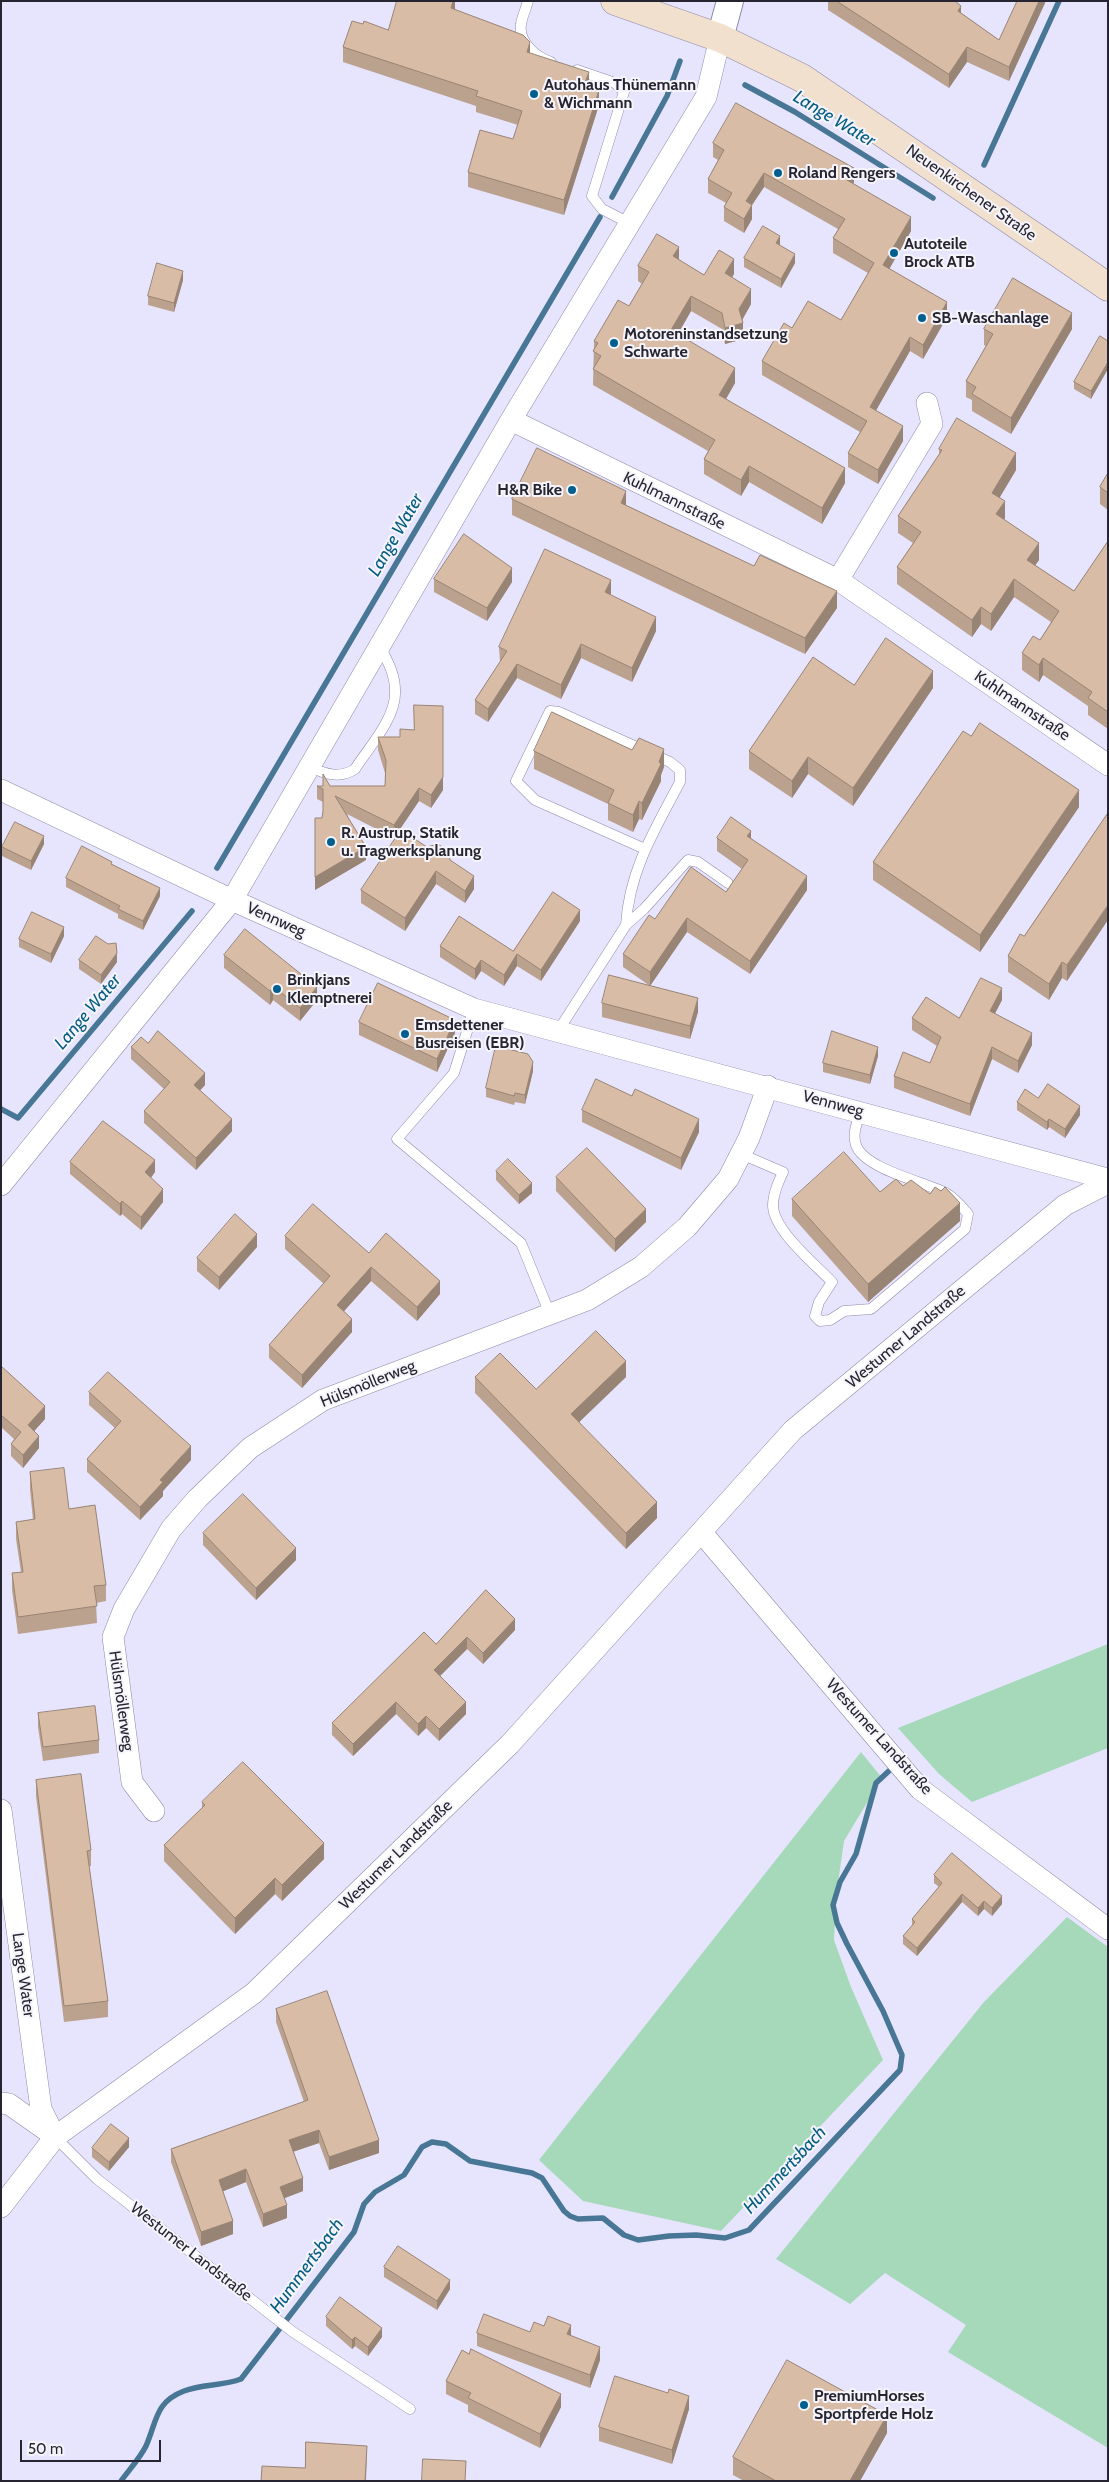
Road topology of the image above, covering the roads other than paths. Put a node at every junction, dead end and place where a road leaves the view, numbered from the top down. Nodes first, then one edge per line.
1 (528, 1) edge
2 (615, 1) edge
3 (730, 1) edge
4 (720, 38) junction
5 (629, 224) junction
6 (1108, 287) edge
7 (927, 403) dead end
8 (511, 420) junction
9 (838, 580) junction
10 (380, 646) junction
11 (1108, 765) edge
12 (310, 768) junction
13 (1, 790) edge
14 (645, 849) junction
15 (728, 883) dead end
16 (232, 900) junction
17 (626, 925) junction
18 (474, 1009) junction
19 (558, 1031) junction
20 (768, 1086) junction
21 (861, 1112) junction
22 (741, 1154) junction
23 (1108, 1179) edge
24 (1108, 1183) edge
25 (1, 1185) edge
26 (550, 1314) junction
27 (702, 1533) junction
28 (1, 1810) edge
29 (154, 1811) dead end
30 (1108, 1929) edge
31 (1, 2103) edge
32 (55, 2137) junction
33 (1, 2207) edge
34 (410, 2409) dead end

1 - 5 lane
2 - 4 main road, Neuenkirchener Straße
3 - 4 street
4 - 5 street
4 - 6 main road, Neuenkirchener Straße
5 - 8 street
7 - 9 street
8 - 9 street, Kuhlmannstraße
8 - 10 street
9 - 11 street, Kuhlmannstraße
10 - 12 street
10 - 12 lane
12 - 16 street
13 - 16 street, Vennweg
14 - 14 lane
14 - 17 lane
15 - 17 lane
16 - 18 street, Vennweg
16 - 25 street
17 - 19 lane
18 - 19 street, Vennweg
18 - 26 lane
19 - 20 street, Vennweg
20 - 21 street, Vennweg
20 - 22 street, Hülsmöllerweg
21 - 22 lane
21 - 23 street, Vennweg
22 - 26 street, Hülsmöllerweg
24 - 27 street, Westumer Landstraße
26 - 29 street, Hülsmöllerweg
27 - 30 street, Westumer Landstraße
27 - 32 street, Westumer Landstraße
28 - 32 street, Lange Water
31 - 32 street
32 - 33 street, Westumer Landstraße
32 - 34 lane, Westumer Landstraße

